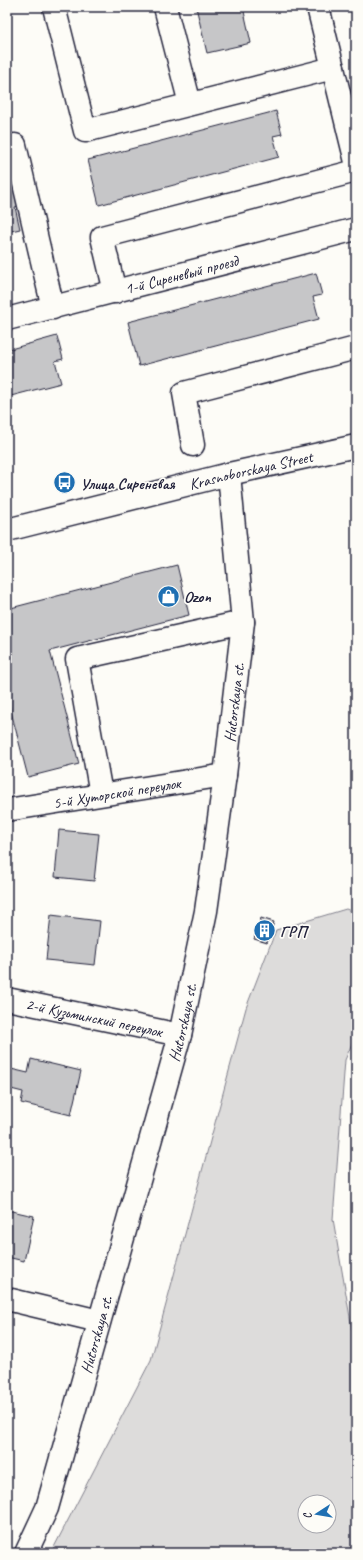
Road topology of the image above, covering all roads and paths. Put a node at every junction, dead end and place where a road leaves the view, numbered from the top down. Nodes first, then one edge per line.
1 (54, 7) edge
2 (165, 7) edge
3 (318, 7) edge
4 (333, 68) junction
5 (190, 104) junction
6 (7, 147) edge
7 (356, 162) edge
8 (356, 171) edge
9 (356, 229) edge
10 (115, 292) junction
11 (53, 308) junction
12 (7, 319) edge
13 (356, 348) edge
14 (193, 445) dead end
15 (356, 446) edge
16 (229, 474) junction
17 (7, 530) edge
18 (243, 622) junction
19 (225, 775) junction
20 (101, 794) junction
21 (7, 810) edge
22 (7, 999) edge
23 (180, 1035) junction
24 (7, 1299) edge
25 (99, 1322) junction
26 (26, 1553) edge

1 - 5 street
2 - 5 street
3 - 4 street
4 - 5 street
4 - 7 street
6 - 11 street
8 - 10 street
9 - 10 street, 1-й Сиреневый проезд
10 - 11 street, 1-й Сиреневый проезд
11 - 12 street, 1-й Сиреневый проезд
13 - 14 street
15 - 16 street, Krasnoborskaya Street
16 - 17 street, Krasnoborskaya Street
16 - 18 street, Hutorskaya st.
18 - 19 street, Hutorskaya st.
18 - 20 street
19 - 20 street, 5-й Хуторской переулок
19 - 23 street, Hutorskaya st.
20 - 21 street, 5-й Хуторской переулок
22 - 23 street, 2-й Кузьминский переулок
23 - 25 street, Hutorskaya st.
24 - 25 street
25 - 26 street, Hutorskaya st.

